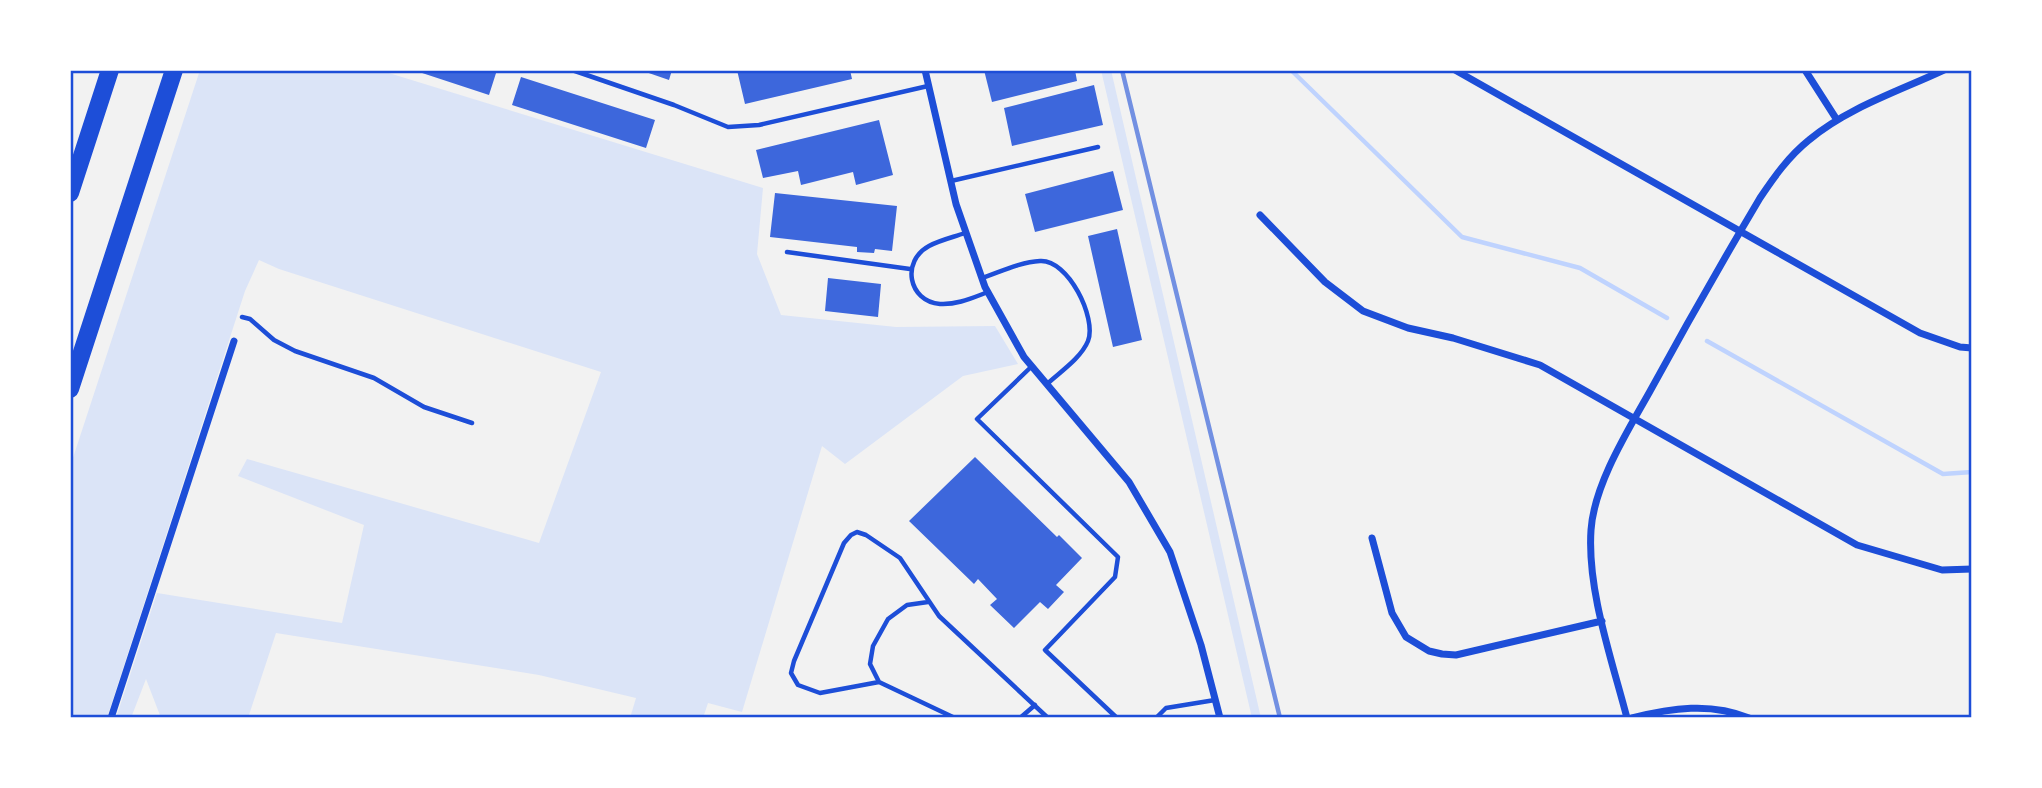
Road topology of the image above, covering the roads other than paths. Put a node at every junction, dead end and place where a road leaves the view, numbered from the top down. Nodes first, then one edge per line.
1 (110, 70) edge
2 (174, 70) edge
3 (572, 70) edge
4 (925, 70) edge
5 (1455, 70) edge
6 (1805, 70) edge
7 (1944, 70) edge
8 (928, 86) junction
9 (1838, 120) junction
10 (1098, 147) dead end
11 (951, 181) junction
12 (70, 193) edge
13 (1260, 215) dead end
14 (1741, 231) junction
15 (966, 233) junction
16 (788, 252) dead end
17 (910, 269) junction
18 (982, 278) junction
19 (988, 292) junction
20 (242, 317) dead end
21 (234, 341) dead end
22 (1972, 348) edge
23 (1032, 366) junction
24 (1047, 384) junction
25 (70, 389) edge
26 (1634, 419) junction
27 (472, 423) dead end
28 (1372, 538) dead end
29 (1972, 569) edge
30 (928, 602) junction
31 (1602, 621) junction
32 (879, 682) junction
33 (1215, 700) junction
34 (1035, 705) junction
35 (111, 718) edge
36 (955, 718) edge
37 (1020, 718) edge
38 (1048, 718) edge
39 (1117, 718) edge
40 (1156, 718) edge
41 (1220, 718) edge
42 (1630, 718) edge
43 (1749, 718) edge

1 - 12 highway
2 - 25 highway
3 - 8 lane
4 - 8 street
5 - 14 street
6 - 9 street
7 - 9 street
8 - 11 street
9 - 14 street
10 - 11 lane
11 - 15 street
13 - 26 street
14 - 22 street
14 - 26 street
15 - 17 lane
15 - 18 street
16 - 17 lane
17 - 19 lane
18 - 19 street
18 - 24 lane
19 - 23 street
20 - 27 lane
21 - 35 street
23 - 24 street
23 - 39 lane
24 - 33 street
26 - 29 street
26 - 31 street
28 - 31 street
30 - 32 lane
30 - 32 lane
30 - 34 lane
31 - 42 street
32 - 36 lane
33 - 40 lane
33 - 41 street
34 - 37 lane
34 - 38 lane
42 - 43 street

